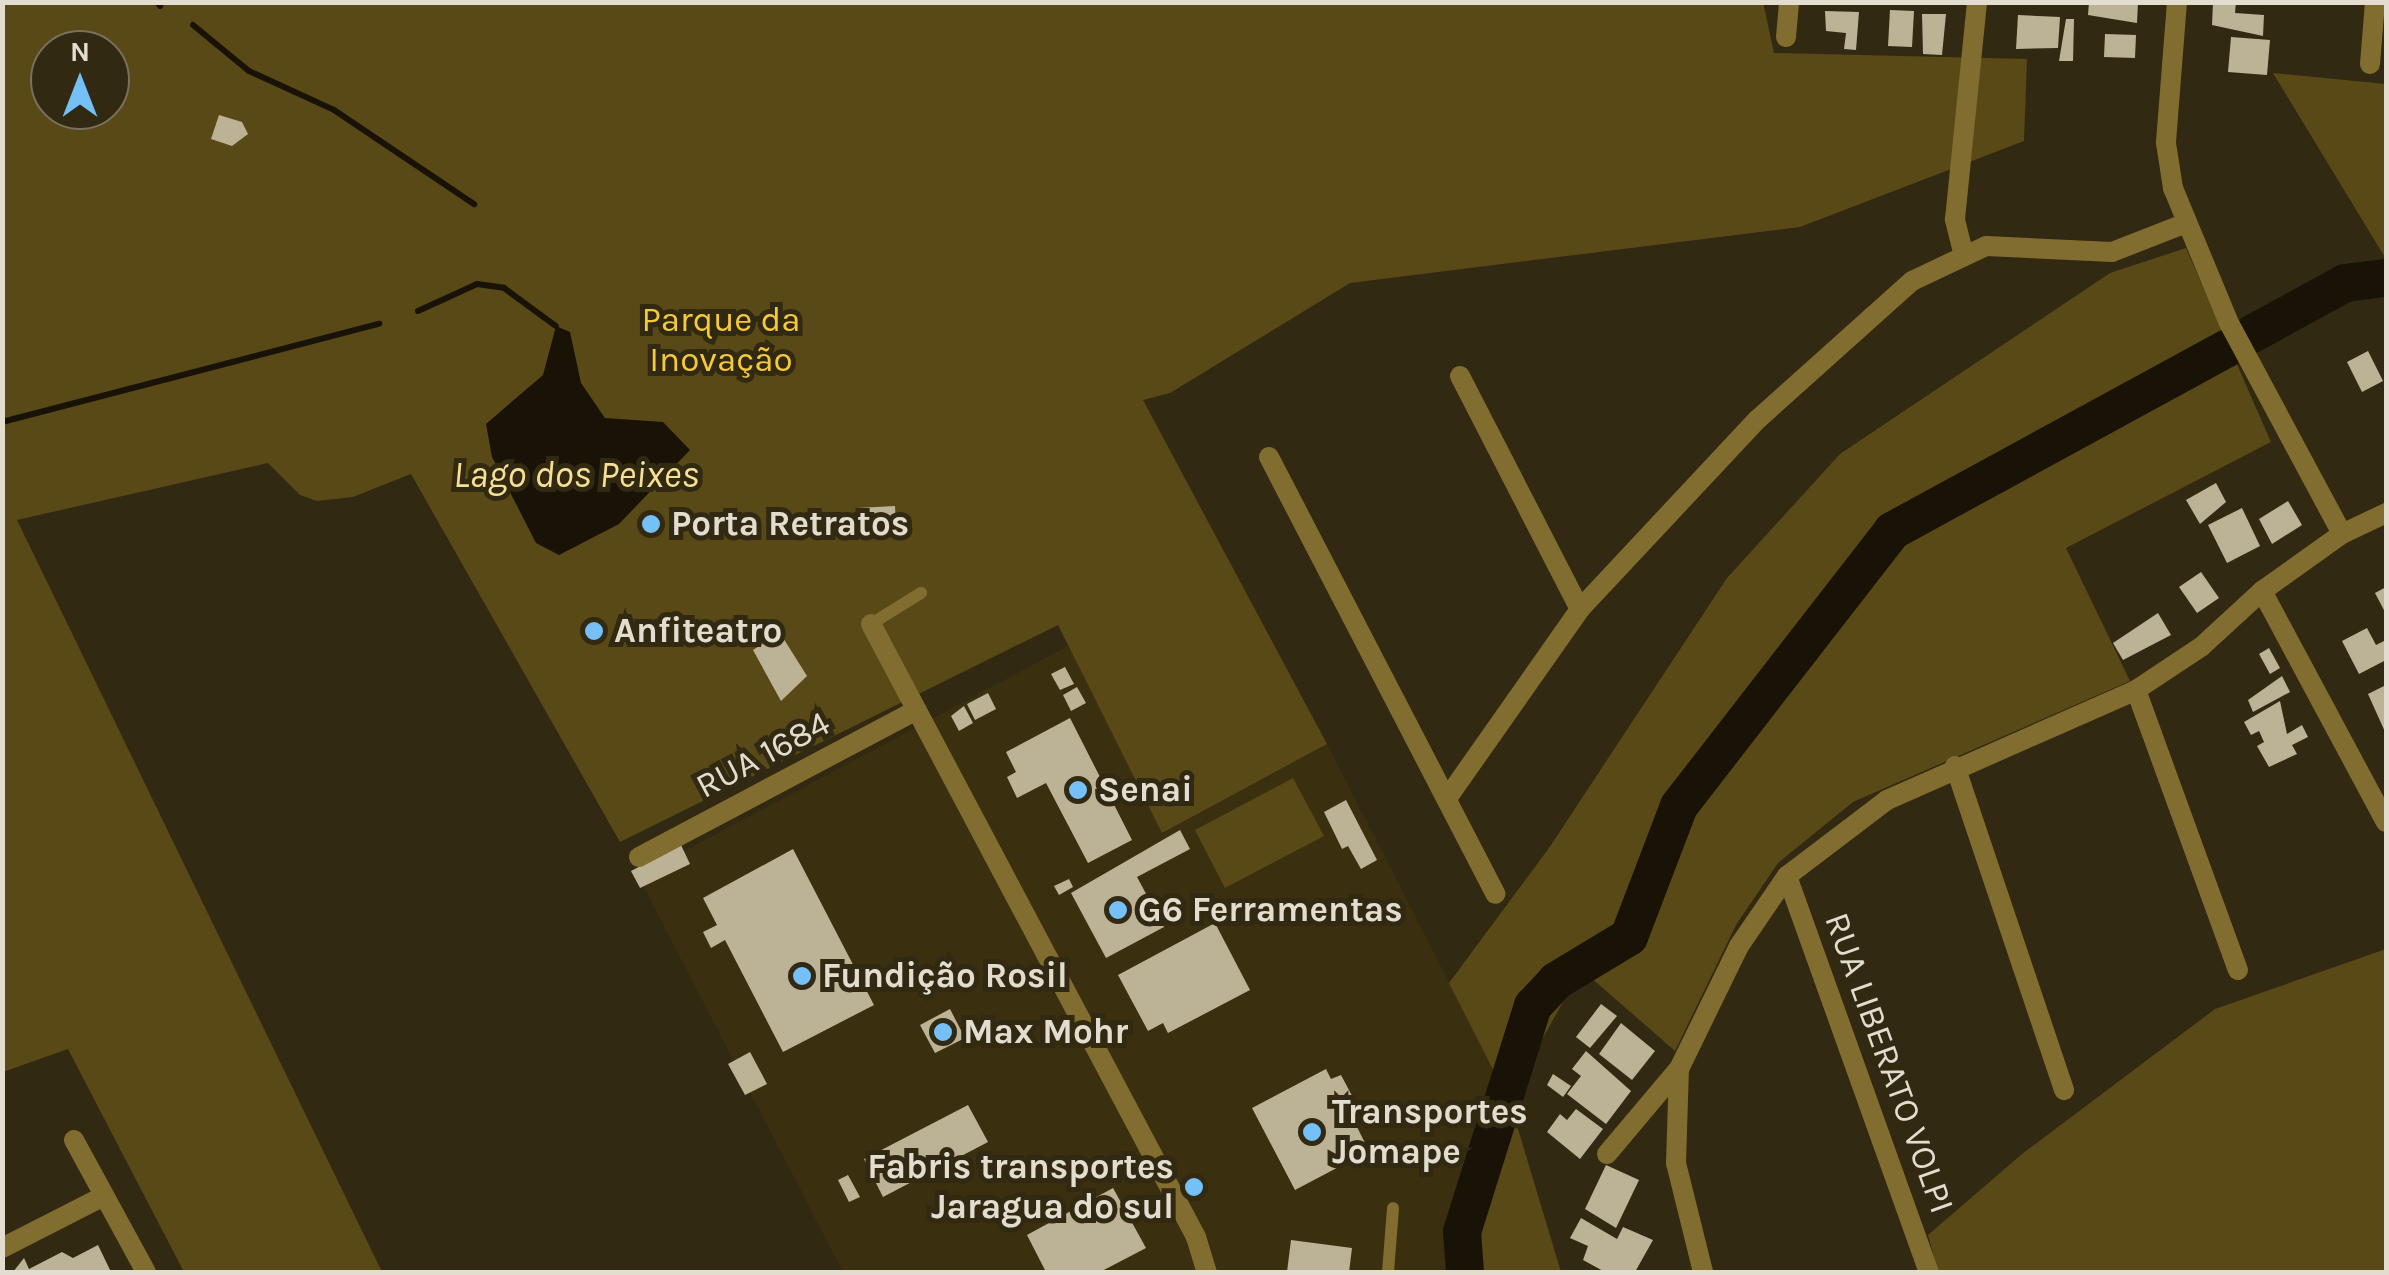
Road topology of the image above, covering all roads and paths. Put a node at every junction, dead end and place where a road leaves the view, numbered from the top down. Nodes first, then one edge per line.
1 (1789, 2) edge
2 (1977, 2) edge
3 (2177, 2) edge
4 (2374, 2) edge
5 (1786, 37) dead end
6 (2370, 64) dead end
7 (2184, 224) junction
8 (1962, 252) junction
9 (1460, 376) dead end
10 (1270, 457) dead end
11 (2386, 513) edge
12 (2342, 534) junction
13 (2262, 591) junction
14 (922, 594) dead end
15 (1580, 609) junction
16 (871, 624) joint
17 (2136, 690) junction
18 (917, 710) junction
19 (1956, 766) junction
20 (1448, 797) junction
21 (2386, 822) edge
22 (640, 858) dead end
23 (1787, 876) junction
24 (1496, 894) dead end
25 (2238, 970) dead end
26 (1678, 1070) junction
27 (2064, 1090) dead end
28 (74, 1140) dead end
29 (1608, 1154) dead end
30 (102, 1197) junction
31 (1393, 1208) dead end
32 (2, 1248) edge
33 (146, 1272) edge
34 (1207, 1272) edge
35 (1388, 1272) edge
36 (1704, 1272) edge
37 (1929, 1272) edge

1 - 5 street
2 - 8 street
3 - 7 street
4 - 6 street
7 - 8 street
7 - 12 street
8 - 15 street
9 - 15 street
10 - 20 street
11 - 12 street
12 - 13 street
13 - 17 street
13 - 21 street
14 - 16 lane
15 - 20 street
16 - 18 street
17 - 19 street
17 - 25 street
18 - 22 street, RUA 1684
18 - 34 street
19 - 23 street
19 - 27 street
20 - 24 street
23 - 26 street
23 - 37 street, RUA LIBERATO VOLPI
26 - 29 street
26 - 36 street
28 - 30 street
30 - 32 street
30 - 33 street
31 - 35 lane

